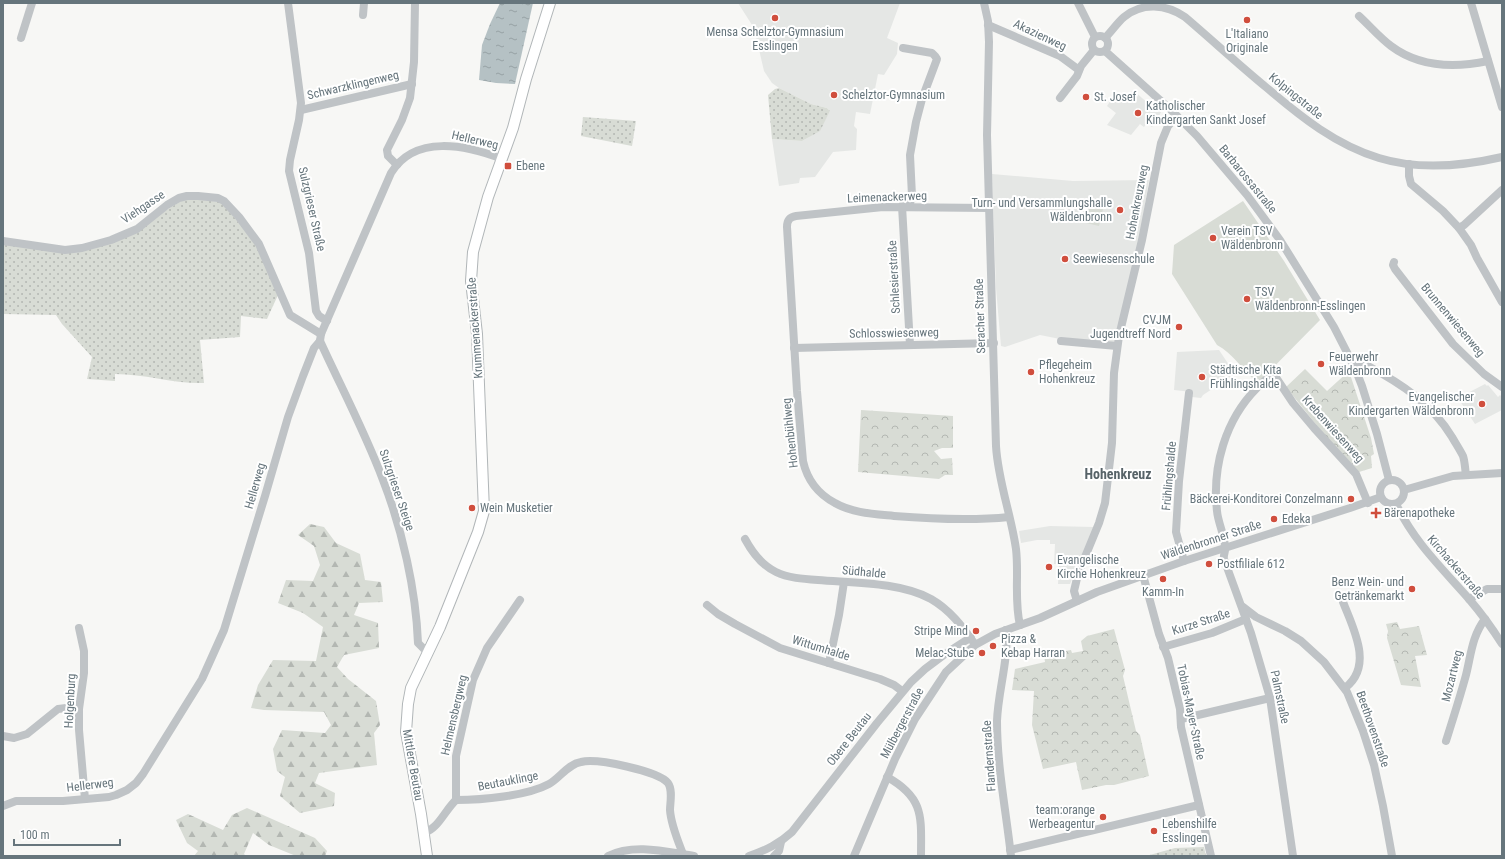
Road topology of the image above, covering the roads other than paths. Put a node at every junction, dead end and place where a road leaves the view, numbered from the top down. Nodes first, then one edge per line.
1 (32, 3) edge
2 (288, 3) edge
3 (364, 3) edge
4 (416, 3) edge
5 (550, 3) edge
6 (984, 3) edge
7 (1078, 3) edge
8 (1471, 3) edge
9 (1146, 5) edge
10 (363, 15) dead end
11 (1360, 16) dead end
12 (988, 25) junction
13 (22, 38) dead end
14 (1095, 38) junction
15 (1105, 38) junction
16 (903, 48) dead end
17 (1094, 50) junction
18 (1105, 51) junction
19 (1488, 61) junction
20 (1079, 70) junction
21 (412, 84) junction
22 (1060, 98) dead end
23 (1502, 107) edge
24 (301, 110) junction
25 (1177, 116) junction
26 (1502, 157) edge
27 (502, 159) junction
28 (1409, 164) junction
29 (397, 165) junction
30 (1502, 190) edge
31 (905, 206) junction
32 (989, 208) junction
33 (788, 220) joint
34 (1459, 228) junction
35 (3, 241) edge
36 (1394, 262) dead end
37 (1502, 302) edge
38 (327, 321) junction
39 (321, 337) junction
40 (1061, 341) dead end
41 (994, 343) junction
42 (910, 345) junction
43 (1117, 346) junction
44 (794, 348) junction
45 (1355, 368) junction
46 (1271, 377) joint
47 (1502, 387) edge
48 (1189, 393) dead end
49 (1502, 472) edge
50 (1466, 475) junction
51 (1389, 480) junction
52 (1404, 490) junction
53 (1381, 497) junction
54 (1368, 502) junction
55 (1396, 504) junction
56 (1009, 517) junction
57 (745, 539) dead end
58 (1225, 548) junction
59 (1184, 561) junction
60 (1143, 575) junction
61 (844, 582) junction
62 (1502, 589) edge
63 (1469, 599) junction
64 (520, 600) dead end
65 (1076, 601) junction
66 (1343, 602) dead end
67 (707, 605) dead end
68 (1242, 606) junction
69 (1246, 619) junction
70 (1485, 619) junction
71 (1267, 623) junction
72 (1020, 625) junction
73 (79, 628) dead end
74 (1006, 630) junction
75 (1251, 633) junction
76 (973, 642) junction
77 (1502, 644) edge
78 (1163, 646) junction
79 (428, 653) junction
80 (829, 663) junction
81 (1345, 688) junction
82 (902, 691) junction
83 (1270, 698) junction
84 (79, 709) junction
85 (1181, 719) junction
86 (3, 736) edge
87 (1446, 741) dead end
88 (887, 777) junction
89 (85, 799) junction
90 (456, 800) junction
91 (1199, 805) junction
92 (3, 806) edge
93 (424, 833) junction
94 (781, 842) junction
95 (1011, 853) edge
96 (683, 854) junction
97 (427, 856) edge
98 (608, 856) edge
99 (694, 856) edge
100 (749, 856) edge
101 (774, 856) edge
102 (854, 856) edge
103 (921, 856) edge
104 (1211, 856) edge
105 (1293, 856) edge
106 (1392, 856) edge

1 - 13 street
2 - 24 street, Sulzgrieser Straße
3 - 10 street
4 - 21 street
5 - 27 main road, Krummenackerstraße
6 - 12 street, Seracher Straße
7 - 14 street
8 - 19 street
9 - 15 street, Kolpingstraße
9 - 28 street, Kolpingstraße
11 - 19 street
12 - 20 street, Akazienweg
12 - 32 street, Seracher Straße
14 - 15 street
14 - 17 street
15 - 18 street
16 - 31 street, Schlesierstraße
17 - 18 street
17 - 20 street
18 - 25 street, Barbarossastraße
19 - 23 street
20 - 22 street
21 - 24 street, Schwarzklingenweg
21 - 29 street
24 - 38 street, Sulzgrieser Straße
25 - 43 street, Hohenkreuzweg
25 - 45 street, Barbarossastraße
26 - 28 street, Kolpingstraße
27 - 29 street, Hellerweg
27 - 79 main road, Krummenackerstraße
28 - 34 street
29 - 38 street, Hellerweg
30 - 34 street
31 - 32 street, Leimenackerweg
31 - 33 street, Leimenackerweg
31 - 42 street, Schlesierstraße
32 - 41 street, Seracher Straße
33 - 44 street, Hohenbühlweg
34 - 37 street
35 - 39 street, Viehgasse
36 - 47 street, Brunnenwiesenweg
38 - 39 street, Hellerweg
39 - 79 street, Sulzgrieser Steige
39 - 89 street, Hellerweg
40 - 43 street
41 - 42 street, Schlosswiesenweg
41 - 56 street, Seracher Straße
42 - 44 street, Schlosswiesenweg
43 - 65 street, Hohenkreuzweg
44 - 56 street, Hohenbühlweg
45 - 50 street
45 - 51 street, Barbarossastraße
46 - 54 street, Krebenwiesenweg
46 - 58 street, Palmstraße
48 - 59 street, Frühlingshalde
49 - 50 street
50 - 52 street
51 - 52 street
51 - 53 street
52 - 55 street
53 - 54 street, Wäldenbronner Straße
53 - 55 street
54 - 58 street, Wäldenbronner Straße
55 - 63 street, Kirchackerstraße
56 - 72 street, Seracher Straße
57 - 61 street, Südhalde
58 - 59 street, Wäldenbronner Straße
58 - 68 street, Palmstraße
59 - 60 street, Wäldenbronner Straße
60 - 65 street, Wäldenbronner Straße
60 - 78 street, Tobias-Mayer-Straße
61 - 76 street, Südhalde
61 - 80 street
62 - 63 street
63 - 70 street, Kirchackerstraße
64 - 90 street, Helmensbergweg
65 - 72 street, Wäldenbronner Straße
66 - 81 street
67 - 80 street, Wittumhalde
68 - 69 street, Palmstraße
68 - 71 street, Beethovenstraße
69 - 75 street, Palmstraße
69 - 78 street, Kurze Straße
70 - 77 street, Kirchackerstraße
70 - 87 street, Mozartweg
71 - 75 street
71 - 81 street, Beethovenstraße
72 - 74 street, Wäldenbronner Straße
73 - 84 street, Holgenburg
74 - 76 street, Mülbergerstraße
74 - 95 street, Flandernstraße
75 - 83 street, Palmstraße
76 - 82 street, Obere Beutau
76 - 88 street, Mülbergerstraße
78 - 85 street, Tobias-Mayer-Straße
79 - 93 main road, Mittlere Beutau
80 - 82 street, Wittumhalde
81 - 106 street, Beethovenstraße
82 - 94 street, Obere Beutau
83 - 85 street
83 - 105 street, Palmstraße
84 - 86 street
84 - 89 street, Holgenburg
85 - 91 street, Tobias-Mayer-Straße
88 - 102 street, Mülbergerstraße
88 - 103 street
89 - 92 street, Hellerweg
90 - 93 street
90 - 96 street, Beutauklinge
91 - 95 street
91 - 104 street, Tobias-Mayer-Straße
93 - 97 main road, Mittlere Beutau
94 - 100 street, Obere Beutau
94 - 101 street
96 - 98 street
96 - 99 street

